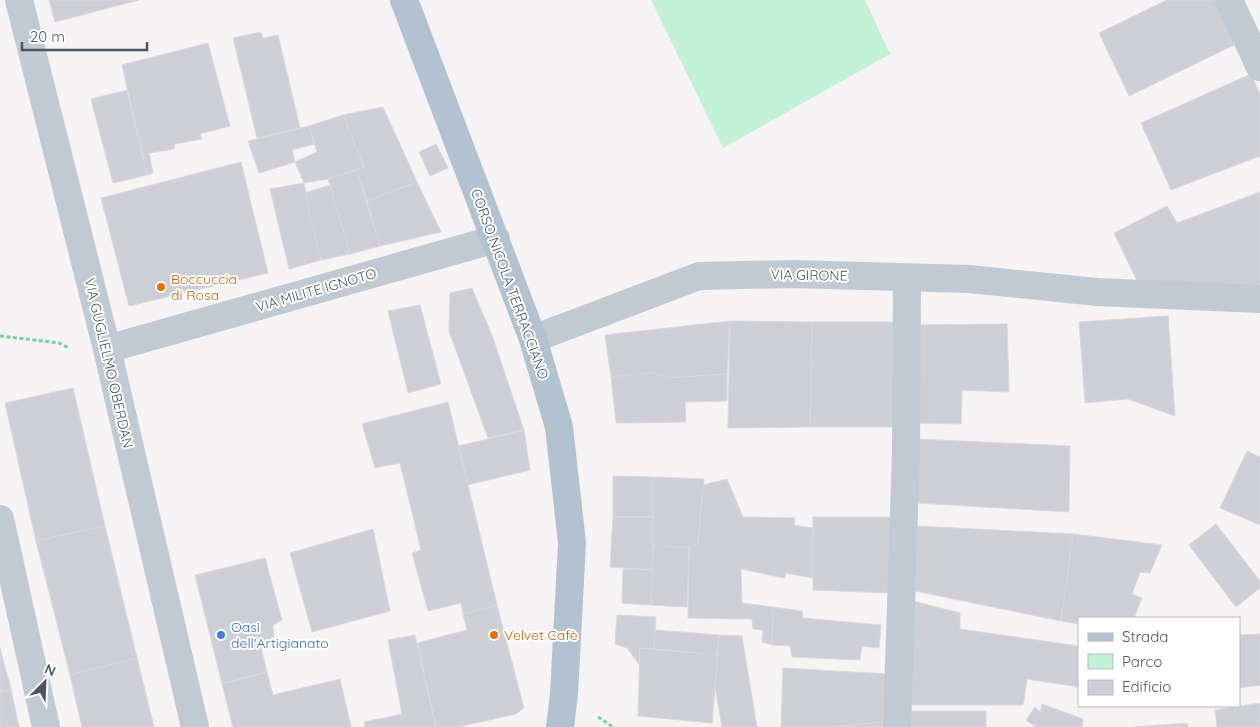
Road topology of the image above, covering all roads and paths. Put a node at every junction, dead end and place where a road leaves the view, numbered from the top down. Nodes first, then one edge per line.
1 (19, 0) edge
2 (404, 0) edge
3 (1229, 0) edge
4 (1260, 67) edge
5 (496, 239) junction
6 (906, 278) junction
7 (1260, 299) edge
8 (0, 336) edge
9 (533, 339) junction
10 (107, 349) junction
11 (72, 354) dead end
12 (0, 519) edge
13 (46, 727) edge
14 (195, 727) edge
15 (560, 727) edge
16 (897, 727) edge

1 - 10 street, VIA GUGLIELMO OBERDAN
2 - 5 main road, CORSO NICOLA TERRACCIANO
3 - 4 street
5 - 9 main road, CORSO NICOLA TERRACCIANO
5 - 10 street, VIA MILITE IGNOTO
6 - 7 street, VIA GIRONE
6 - 9 street, VIA GIRONE
6 - 16 street
8 - 11 path
9 - 15 main road, CORSO NICOLA TERRACCIANO
10 - 14 street, VIA GUGLIELMO OBERDAN
12 - 13 street

